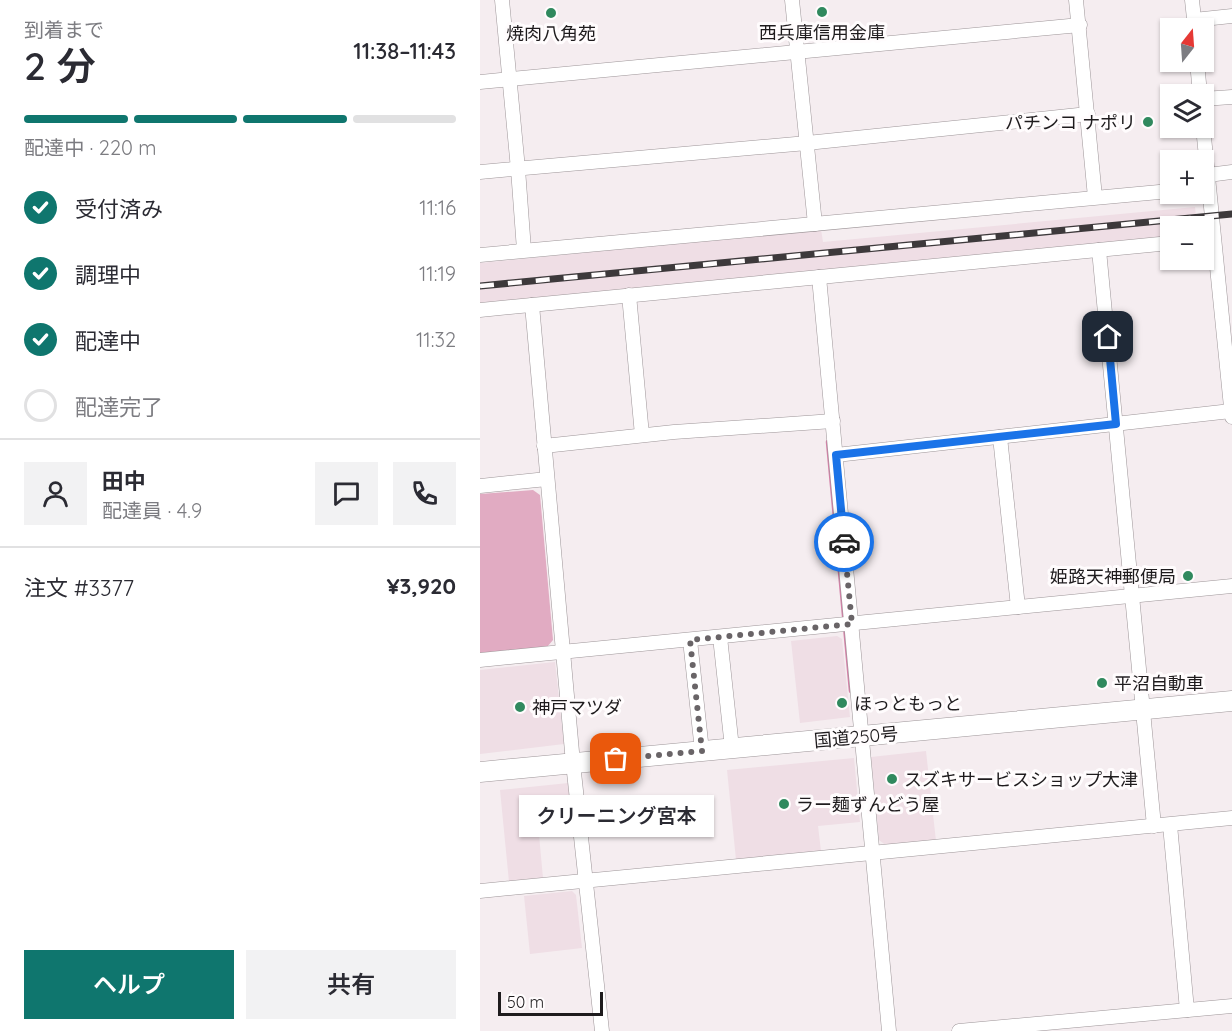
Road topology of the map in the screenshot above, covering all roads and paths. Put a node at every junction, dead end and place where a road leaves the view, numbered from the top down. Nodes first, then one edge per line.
1 (502, 0) edge
2 (792, 0) edge
3 (1076, 0) edge
4 (1192, 0) edge
5 (1232, 16) edge
6 (1194, 18) edge
7 (1214, 20) edge
8 (1080, 25) junction
9 (797, 53) junction
10 (509, 79) junction
11 (480, 82) edge
12 (1232, 97) edge
13 (1214, 98) edge
14 (1088, 114) junction
15 (807, 143) junction
16 (518, 169) junction
17 (480, 172) edge
18 (1232, 172) edge
19 (1214, 180) edge
20 (1160, 192) edge
21 (1095, 197) junction
22 (815, 224) junction
23 (1160, 244) edge
24 (524, 250) junction
25 (1099, 250) junction
26 (1214, 253) edge
27 (480, 255) edge
28 (819, 277) junction
29 (1226, 285) edge
30 (629, 295) junction
31 (532, 305) junction
32 (480, 310) edge
33 (1232, 415) edge
34 (832, 421) junction
35 (1116, 424) junction
36 (642, 435) junction
37 (1000, 436) junction
38 (544, 446) junction
39 (836, 455) junction
40 (547, 479) junction
41 (480, 486) edge
42 (1232, 586) edge
43 (1133, 597) junction
44 (1018, 607) junction
45 (852, 624) junction
46 (720, 637) junction
47 (690, 640) junction
48 (563, 652) junction
49 (480, 660) edge
50 (1232, 701) edge
51 (1143, 709) junction
52 (862, 736) junction
53 (732, 748) junction
54 (702, 751) junction
55 (573, 763) junction
56 (480, 772) edge
57 (1232, 818) edge
58 (1170, 825) junction
59 (1154, 826) junction
60 (872, 854) junction
61 (586, 880) junction
62 (480, 891) edge
63 (1232, 1006) edge
64 (1187, 1010) junction
65 (602, 1031) edge
66 (889, 1031) edge
67 (959, 1031) edge

1 - 10 street
2 - 9 street
3 - 8 street
4 - 6 street
5 - 7 street
8 - 9 street
8 - 14 street
9 - 10 street
9 - 15 street
10 - 11 street
10 - 16 street
12 - 13 street
14 - 15 street
14 - 21 street
15 - 16 street
15 - 22 street
16 - 17 street
16 - 24 street
18 - 19 street
20 - 21 street
21 - 22 street
22 - 24 street
23 - 25 street
24 - 27 street
25 - 28 street
25 - 35 street
26 - 29 street
28 - 30 street
28 - 34 street
29 - 33 street
30 - 31 street
30 - 36 street
31 - 32 street
31 - 38 street
33 - 35 street
34 - 36 street
34 - 39 street
35 - 37 street
35 - 43 street
36 - 38 street
37 - 39 street
37 - 44 street
38 - 40 street
39 - 45 street
40 - 41 street
40 - 48 street
42 - 43 street
43 - 44 street
43 - 51 street
44 - 45 street
45 - 46 street
45 - 52 street
46 - 47 street
46 - 53 street
47 - 48 street
47 - 54 street
48 - 49 street
48 - 55 street
50 - 51 highway, 国道250号
51 - 52 highway, 国道250号
51 - 59 street
52 - 53 highway, 国道250号
52 - 60 street
53 - 54 highway, 国道250号
54 - 55 highway, 国道250号
55 - 56 highway, 国道250号
55 - 61 street
57 - 58 street
58 - 59 street
58 - 64 street
59 - 60 street
60 - 61 street
60 - 66 street
61 - 62 street
61 - 65 street
63 - 64 street
64 - 67 street

